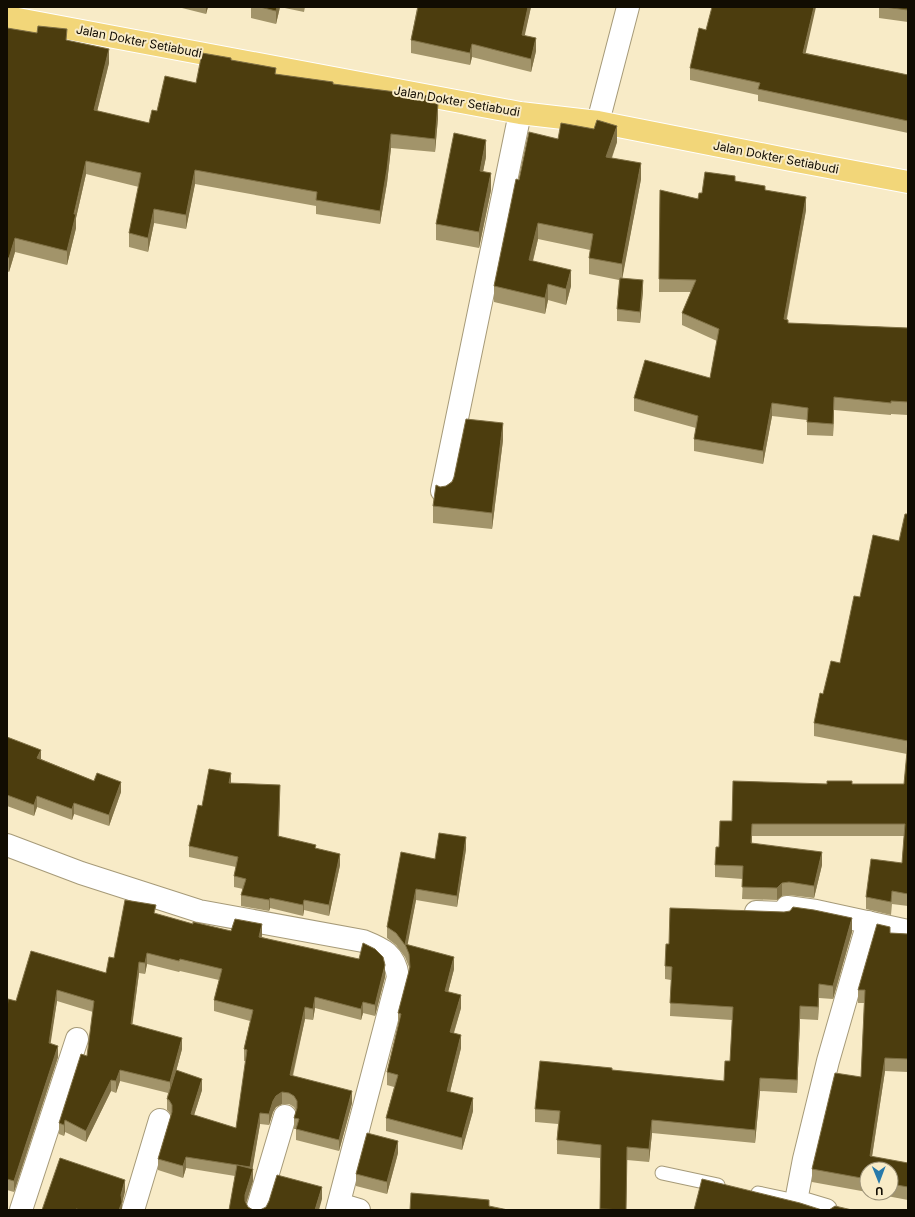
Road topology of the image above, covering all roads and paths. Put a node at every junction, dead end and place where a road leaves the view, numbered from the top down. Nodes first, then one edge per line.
1 (628, 7) edge
2 (7, 16) edge
3 (520, 113) junction
4 (598, 122) junction
5 (908, 182) edge
6 (442, 491) edge
7 (7, 845) edge
8 (740, 912) edge
9 (868, 922) junction
10 (908, 931) edge
11 (77, 1039) dead end
12 (285, 1116) dead end
13 (160, 1120) dead end
14 (662, 1173) dead end
15 (729, 1187) edge
16 (744, 1190) edge
17 (796, 1201) junction
18 (338, 1207) edge
19 (21, 1210) edge
20 (133, 1210) edge
21 (257, 1210) edge
22 (359, 1210) edge
23 (826, 1210) edge

1 - 4 street
2 - 3 main road, Jalan Dokter Setiabudi
3 - 4 main road, Jalan Dokter Setiabudi
3 - 6 street
4 - 5 main road, Jalan Dokter Setiabudi
7 - 18 street
8 - 9 street
9 - 10 street
9 - 17 street
11 - 19 street
12 - 21 street
13 - 20 street
14 - 15 lane
16 - 17 lane
17 - 23 street
18 - 22 street

